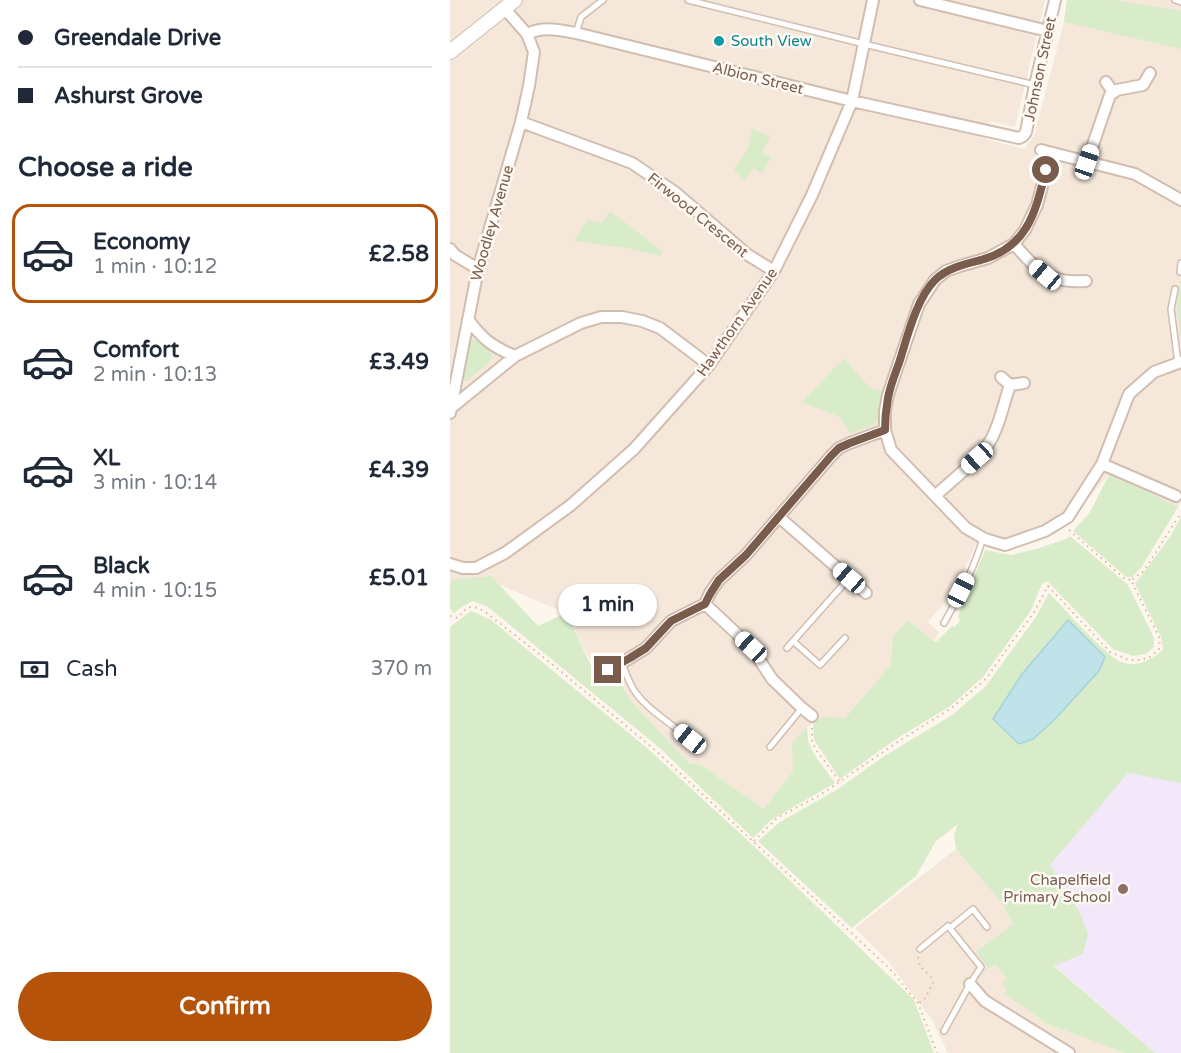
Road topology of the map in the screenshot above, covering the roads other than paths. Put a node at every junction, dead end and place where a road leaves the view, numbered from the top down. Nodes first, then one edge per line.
1 (603, 0) edge
2 (688, 0) edge
3 (873, 0) edge
4 (920, 0) edge
5 (1055, 0) edge
6 (1175, 0) edge
7 (1181, 2) edge
8 (510, 4) edge
9 (1048, 31) junction
10 (576, 33) junction
11 (527, 34) junction
12 (864, 44) junction
13 (450, 52) edge
14 (1150, 73) dead end
15 (1106, 82) dead end
16 (1035, 85) junction
17 (1113, 92) junction
18 (852, 101) junction
19 (521, 122) junction
20 (1023, 136) joint
21 (1087, 162) junction
22 (1181, 200) edge
23 (1014, 244) junction
24 (450, 249) edge
25 (1181, 263) edge
26 (478, 268) junction
27 (774, 272) junction
28 (1180, 272) edge
29 (1086, 281) dead end
30 (1175, 288) dead end
31 (468, 319) junction
32 (516, 356) junction
33 (1179, 362) edge
34 (710, 365) junction
35 (1001, 377) dead end
36 (1024, 383) dead end
37 (453, 384) edge
38 (1010, 385) junction
39 (451, 410) edge
40 (885, 430) junction
41 (1102, 464) junction
42 (936, 495) junction
43 (1176, 496) dead end
44 (779, 517) junction
45 (983, 537) junction
46 (450, 564) edge
47 (849, 578) junction
48 (866, 593) dead end
49 (705, 604) junction
50 (944, 623) dead end
51 (845, 638) dead end
52 (793, 641) junction
53 (787, 648) dead end
54 (622, 663) junction
55 (608, 670) dead end
56 (802, 708) junction
57 (812, 716) road end
58 (690, 739) dead end
59 (770, 747) dead end
60 (987, 927) dead end
61 (950, 928) junction
62 (920, 949) road end
63 (969, 984) junction
64 (944, 1031) dead end
65 (1069, 1053) edge

1 - 10 lane
2 - 12 lane
3 - 12 street, Hawthorn Avenue
4 - 9 street
5 - 9 street, Johnson Street
6 - 7 lane
8 - 11 street
8 - 13 street
9 - 16 street, Johnson Street
10 - 11 street, Albion Street
10 - 18 street, Albion Street
11 - 19 street, Woodley Avenue
12 - 16 lane
12 - 18 street, Hawthorn Avenue
14 - 17 street
15 - 17 street
16 - 20 street, Johnson Street
17 - 21 street
18 - 20 street, Albion Street
18 - 27 street, Hawthorn Avenue
19 - 26 street, Woodley Avenue
19 - 27 street, Firwood Crescent
21 - 22 street
21 - 23 street
23 - 29 street
23 - 40 street
24 - 26 street
25 - 28 lane
26 - 31 street, Woodley Avenue
27 - 34 street, Hawthorn Avenue
30 - 33 lane
31 - 32 street
31 - 37 street, Woodley Avenue
32 - 34 street
32 - 39 street
33 - 41 street
34 - 46 street, Hawthorn Avenue
35 - 38 street
36 - 38 street
37 - 39 street, Woodley Avenue
38 - 42 street
40 - 42 street
40 - 44 street
41 - 43 street
41 - 45 street
42 - 45 street
44 - 47 street
44 - 49 street
45 - 50 lane
47 - 48 street
47 - 52 lane
49 - 54 street
49 - 56 street
51 - 52 lane
52 - 53 lane
54 - 55 street
54 - 58 lane
56 - 57 street
56 - 59 lane
60 - 61 lane
61 - 62 lane
61 - 63 lane
63 - 64 lane
63 - 65 street

